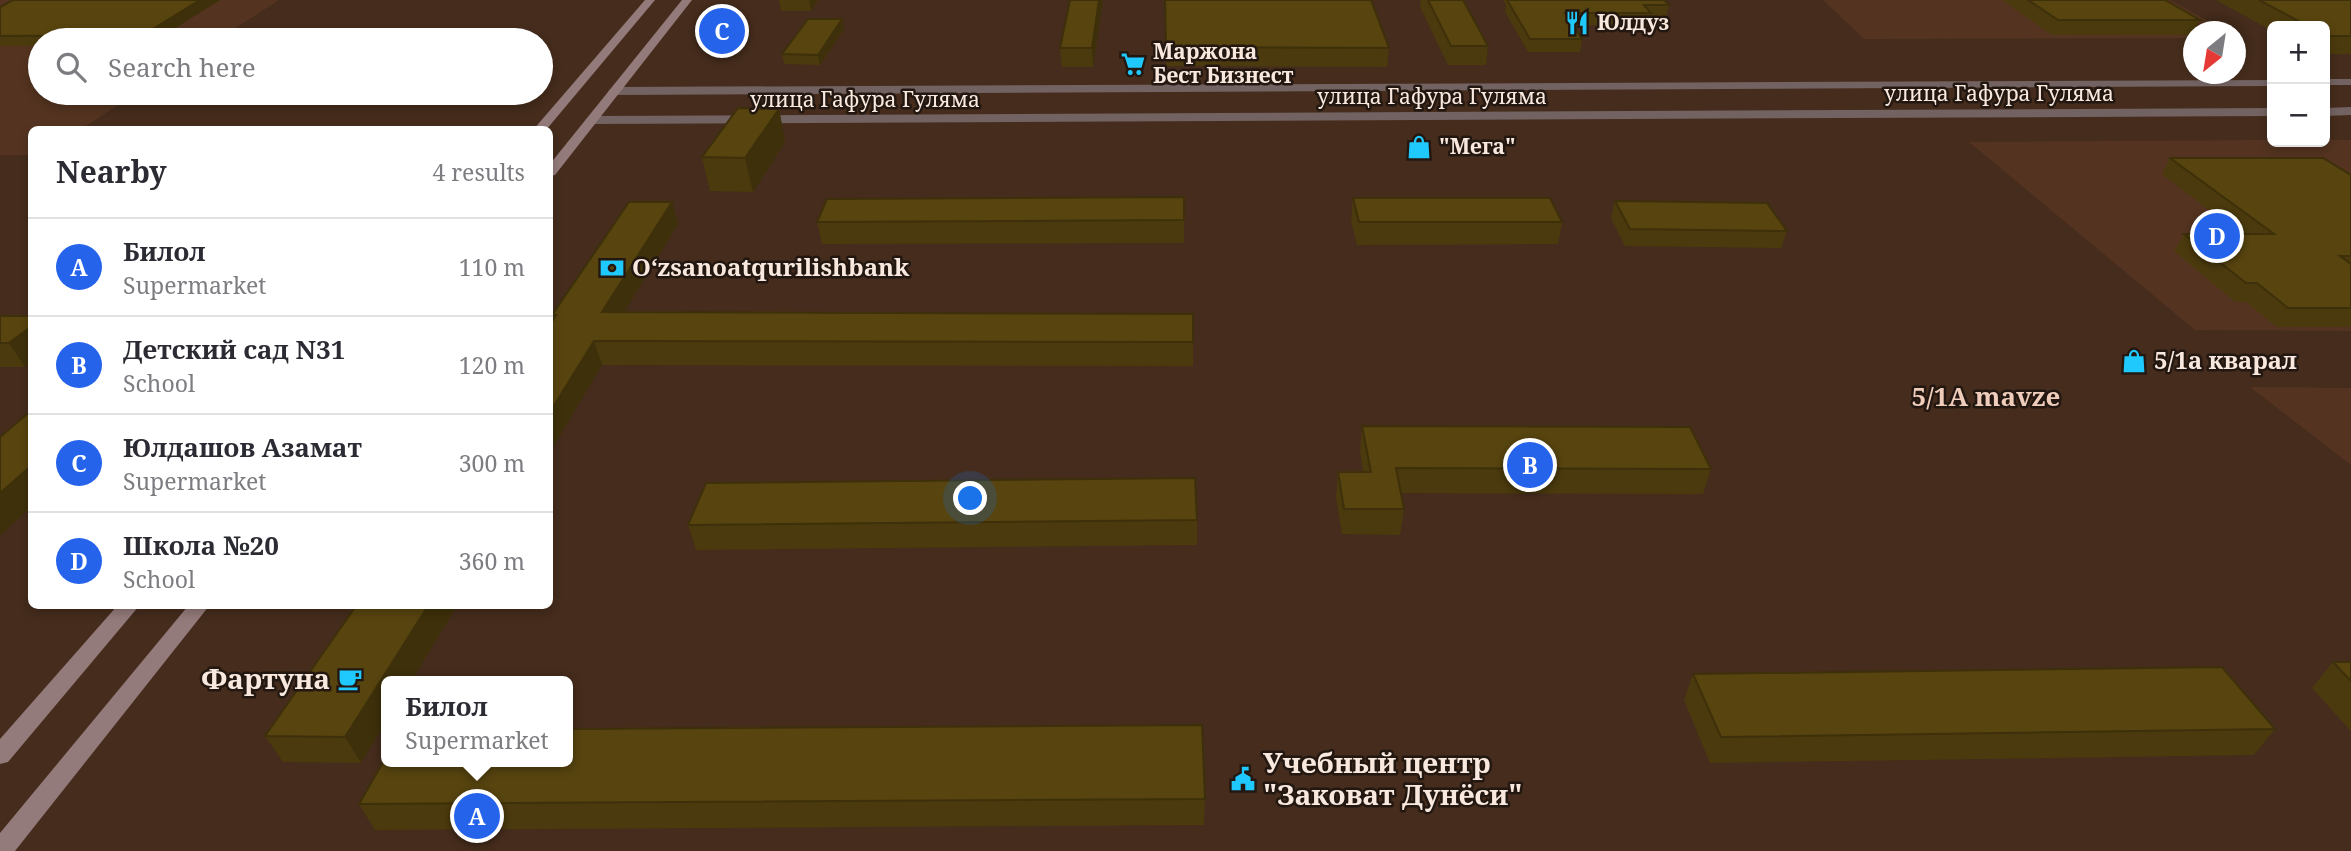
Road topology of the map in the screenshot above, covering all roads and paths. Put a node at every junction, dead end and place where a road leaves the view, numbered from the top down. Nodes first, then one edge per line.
1 (650, 0) edge
2 (687, 0) edge
3 (611, 45) junction
4 (624, 45) dead end
5 (637, 45) dead end
6 (650, 46) junction
7 (2267, 82) edge
8 (2330, 82) edge
9 (2351, 82) edge
10 (614, 92) junction
11 (2330, 111) edge
12 (2351, 111) edge
13 (2267, 112) edge
14 (591, 120) junction
15 (541, 126) edge
16 (553, 168) edge
17 (126, 609) edge
18 (197, 609) edge
19 (0, 755) edge
20 (0, 851) edge

1 - 3 main road
2 - 6 main road
3 - 4 main road
3 - 15 main road
5 - 6 main road
6 - 10 main road
7 - 10 street
8 - 9 street
10 - 14 main road
11 - 12 street
13 - 14 street, улица Гафура Гуляма
14 - 16 main road
17 - 19 main road
18 - 20 main road

